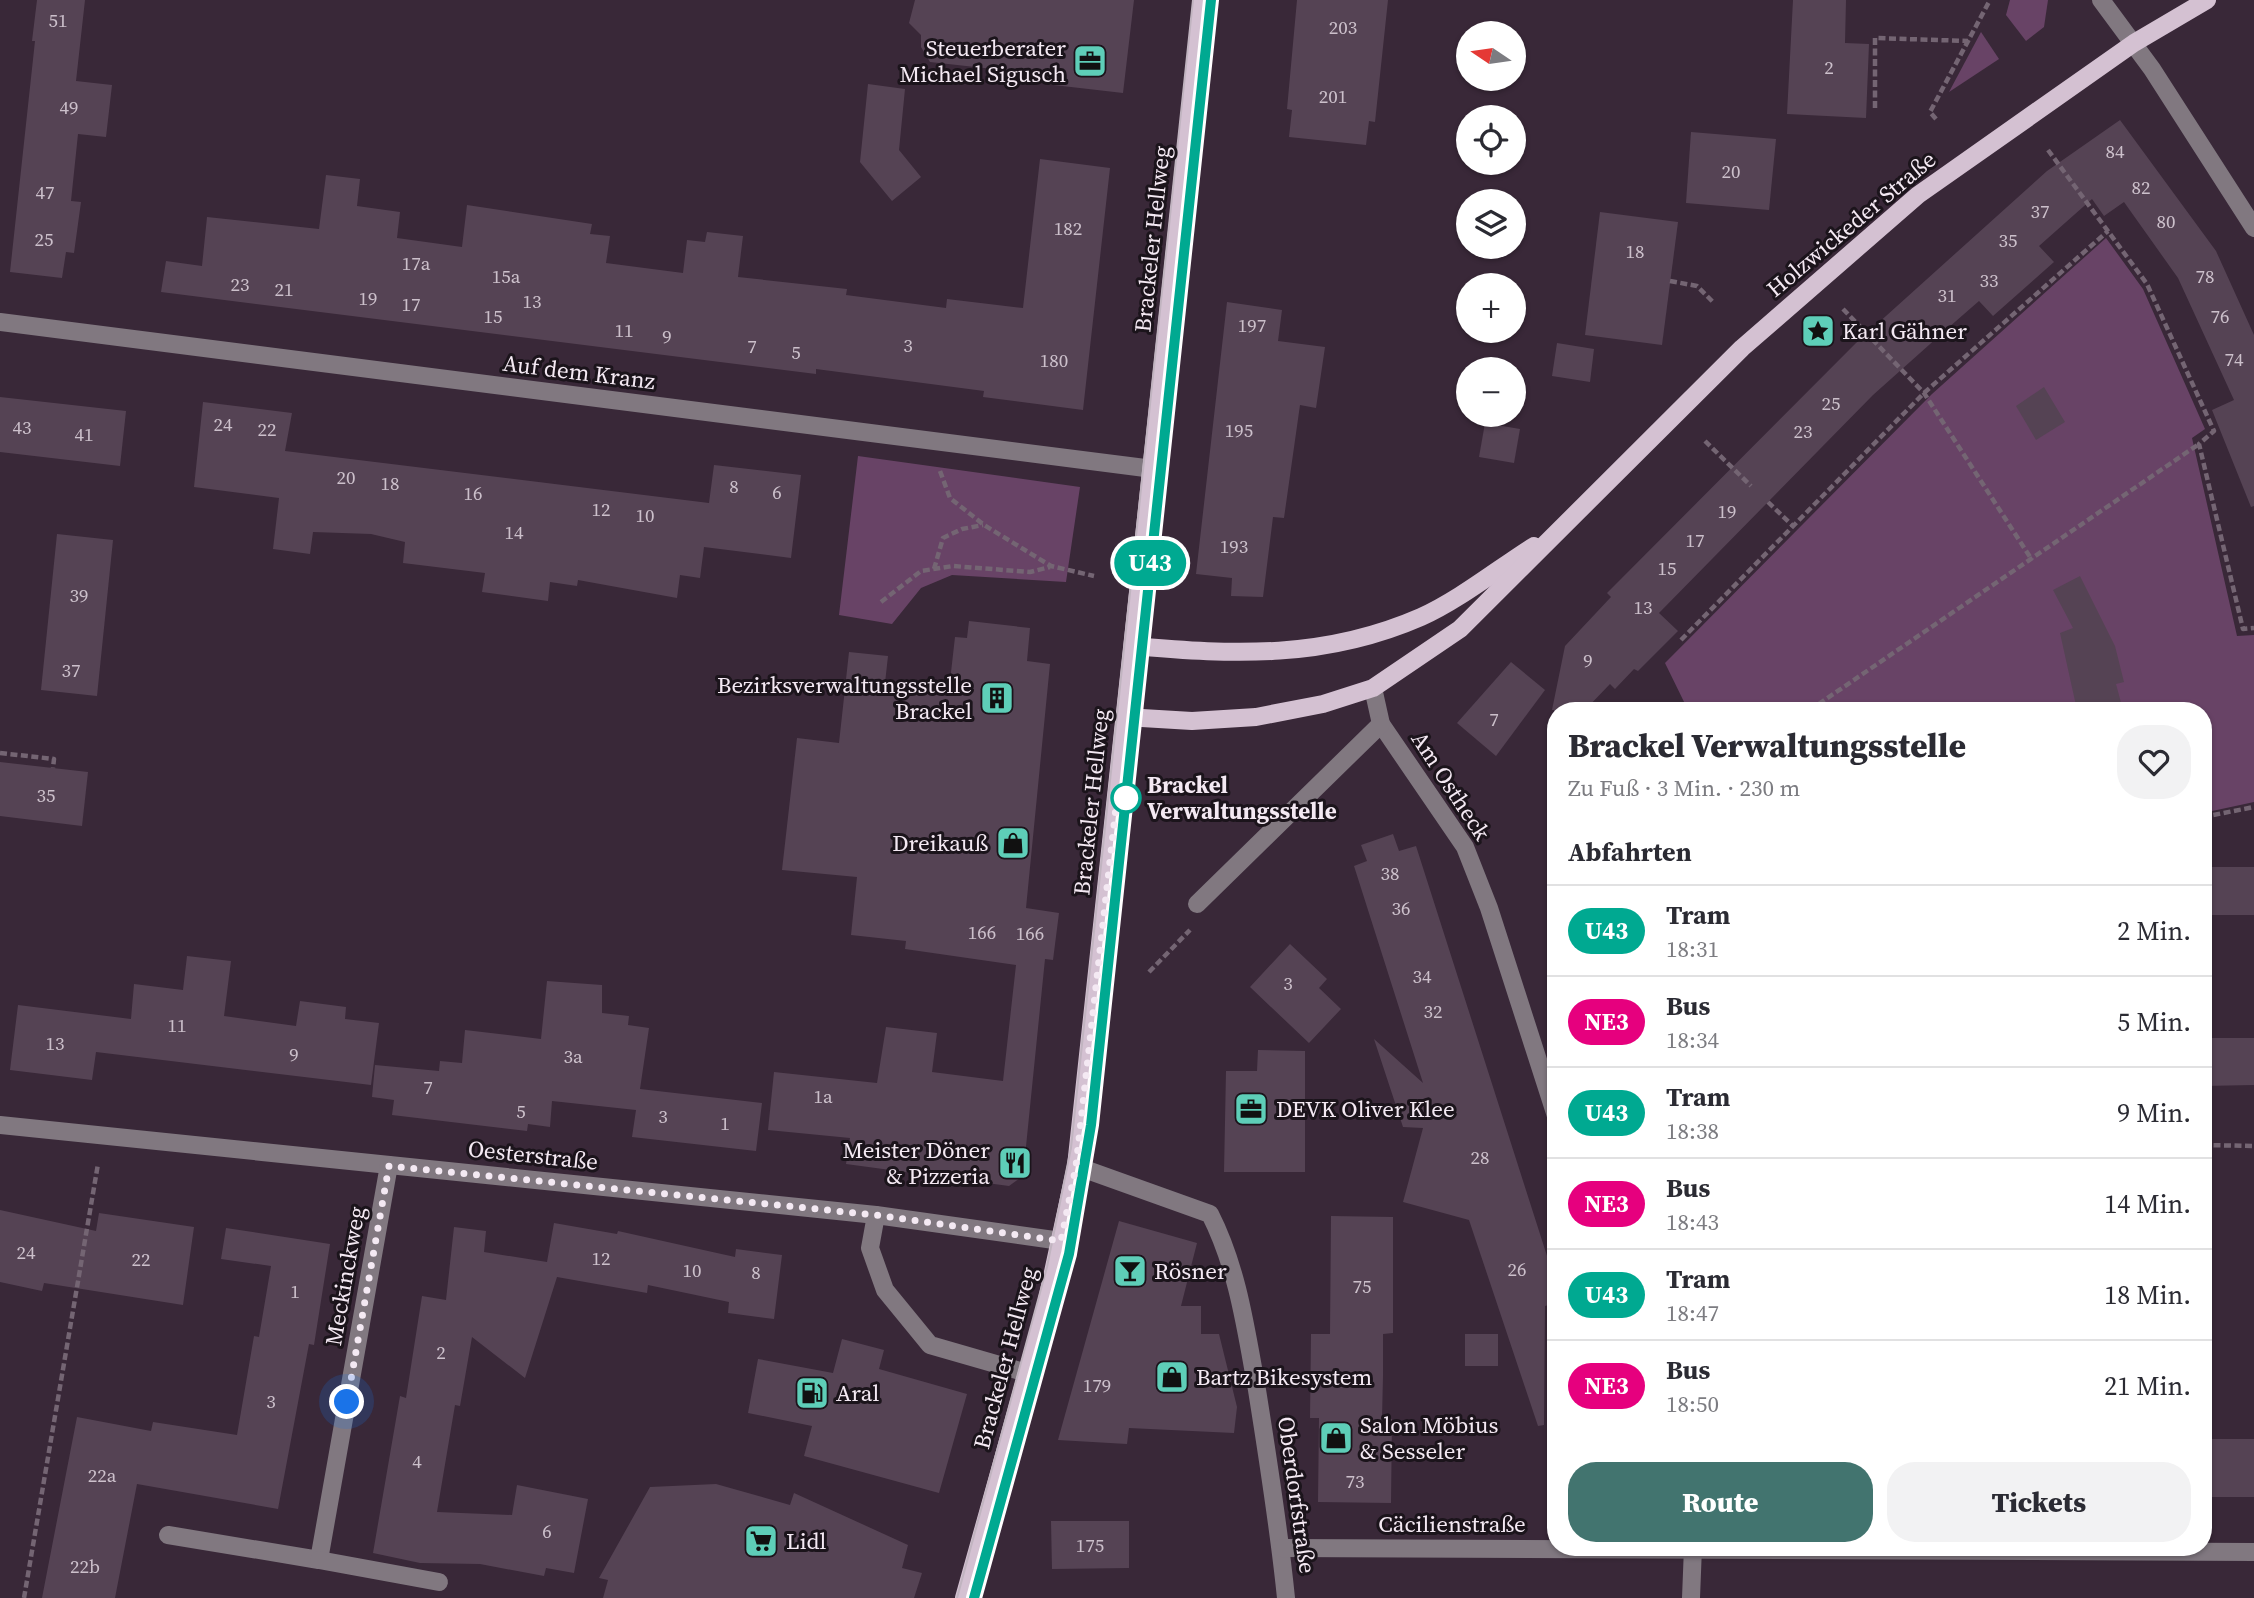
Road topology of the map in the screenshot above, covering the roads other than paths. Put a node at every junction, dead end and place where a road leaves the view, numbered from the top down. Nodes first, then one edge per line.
1 (1202, 0) edge
2 (2101, 0) edge
3 (2207, 0) edge
4 (2134, 43) junction
5 (2254, 228) edge
6 (0, 322) edge
7 (1153, 469) junction
8 (1561, 530) junction
9 (1133, 646) junction
10 (1373, 688) junction
11 (1125, 717) junction
12 (1381, 723) junction
13 (1197, 904) road end
14 (1547, 1088) edge
15 (0, 1125) edge
16 (389, 1166) junction
17 (1076, 1166) junction
18 (876, 1215) junction
19 (1061, 1241) junction
20 (1027, 1373) junction
21 (168, 1535) dead end
22 (1281, 1548) junction
23 (1547, 1548) edge
24 (2212, 1552) edge
25 (2254, 1552) edge
26 (1693, 1556) edge
27 (319, 1560) junction
28 (439, 1581) dead end
29 (964, 1598) edge
30 (1286, 1598) edge
31 (1690, 1598) edge

1 - 7 main road, Brackeler Hellweg
2 - 4 street
3 - 4 main road, Holzwickeder Straße
4 - 5 street
4 - 8 main road, Holzwickeder Straße
6 - 7 street, Auf dem Kranz
7 - 9 main road, Brackeler Hellweg
8 - 9 main road, Holzwickeder Straße
8 - 10 main road, Holzwickeder Straße
9 - 11 main road, Brackeler Hellweg
10 - 11 main road, Holzwickeder Straße
10 - 12 street
11 - 17 main road, Brackeler Hellweg
12 - 13 street
12 - 14 street, Am Ostheck
15 - 16 street, Oesterstraße
16 - 18 street, Oesterstraße
16 - 27 street, Meckinckweg
17 - 19 main road, Brackeler Hellweg
17 - 22 street, Oberdorfstraße
18 - 19 street, Oesterstraße
18 - 20 street
19 - 20 main road, Brackeler Hellweg
20 - 29 main road, Brackeler Hellweg
21 - 27 street
22 - 23 street, Cäcilienstraße
22 - 30 street, Oberdorfstraße
24 - 25 street, Cäcilienstraße
26 - 31 street
27 - 28 street

